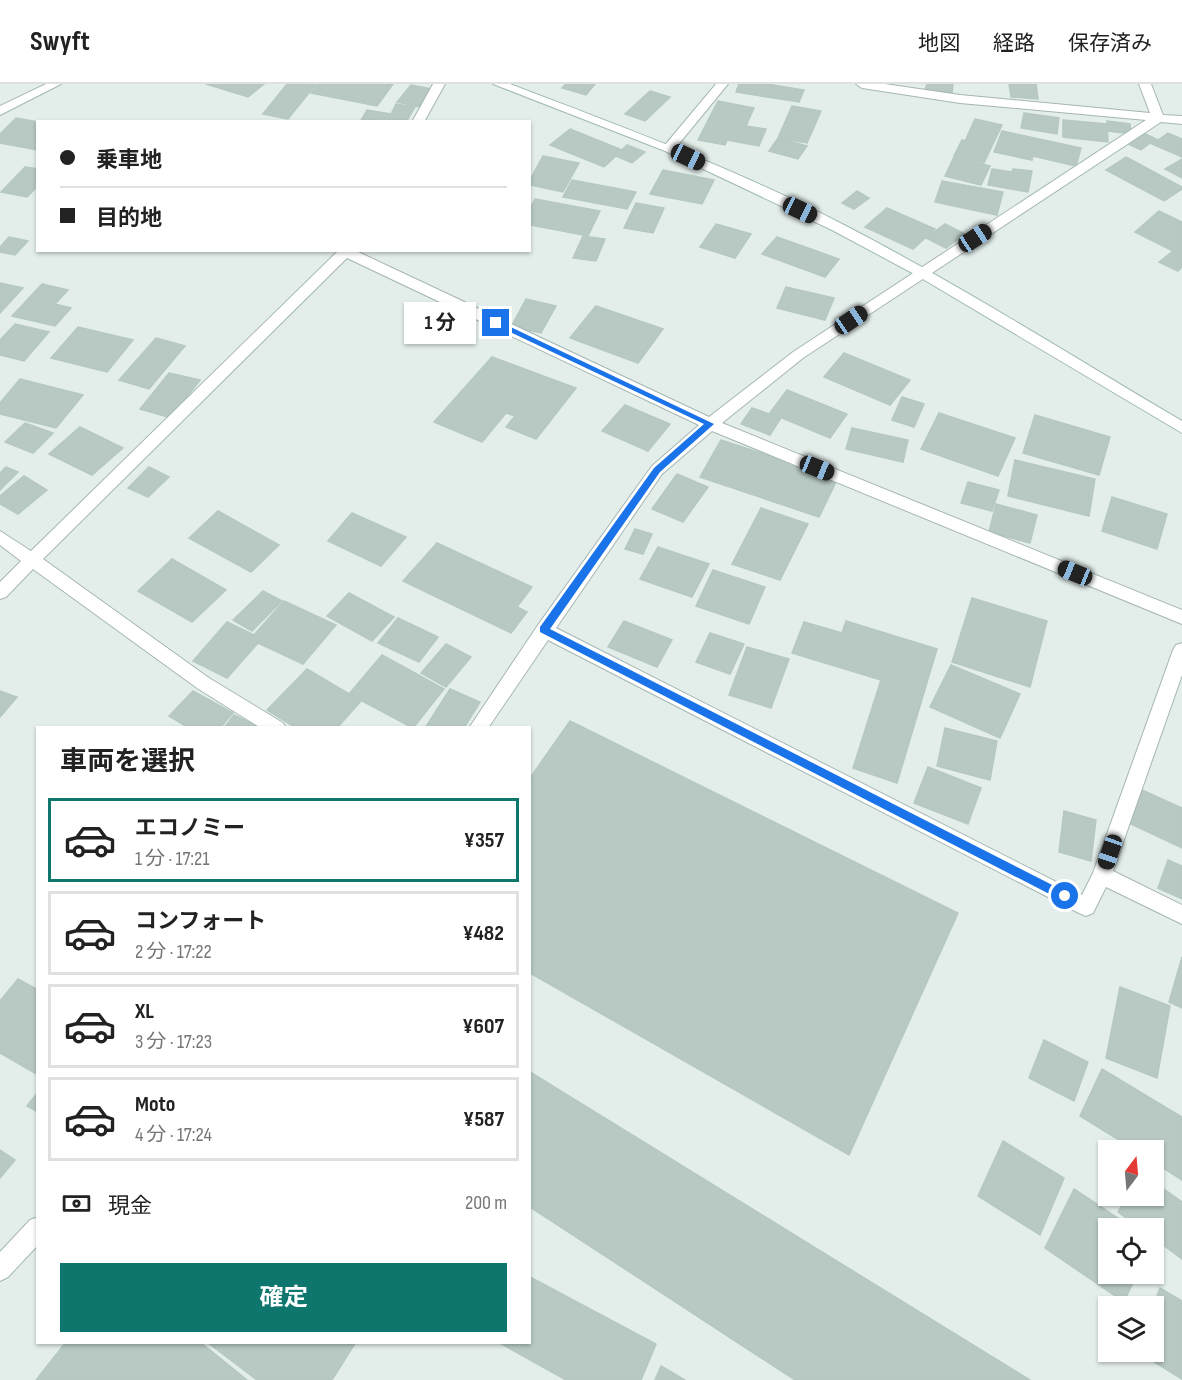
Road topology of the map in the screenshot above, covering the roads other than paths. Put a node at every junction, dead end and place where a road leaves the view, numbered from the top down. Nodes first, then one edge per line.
1 (54, 84) edge
2 (439, 84) edge
3 (499, 84) edge
4 (722, 84) edge
5 (861, 84) edge
6 (1145, 84) edge
7 (0, 111) edge
8 (1158, 118) junction
9 (419, 120) edge
10 (1182, 120) edge
11 (669, 148) junction
12 (346, 252) edge
13 (349, 252) edge
14 (921, 272) junction
15 (710, 424) junction
16 (1182, 428) edge
17 (0, 537) edge
18 (34, 559) junction
19 (0, 592) edge
20 (1182, 617) edge
21 (544, 630) junction
22 (1182, 650) edge
23 (273, 726) edge
24 (479, 726) edge
25 (1102, 875) junction
26 (1182, 915) edge
27 (36, 1230) edge
28 (0, 1269) edge

1 - 7 street
2 - 9 street
3 - 11 street
4 - 11 street
5 - 8 street
6 - 8 street
8 - 10 street
8 - 14 street
11 - 14 street
12 - 18 street
13 - 15 street
14 - 15 street
14 - 16 street
15 - 20 street
15 - 21 street
17 - 18 street
18 - 19 street
18 - 23 street
21 - 24 street
21 - 25 street
22 - 25 street
25 - 26 street
27 - 28 street

